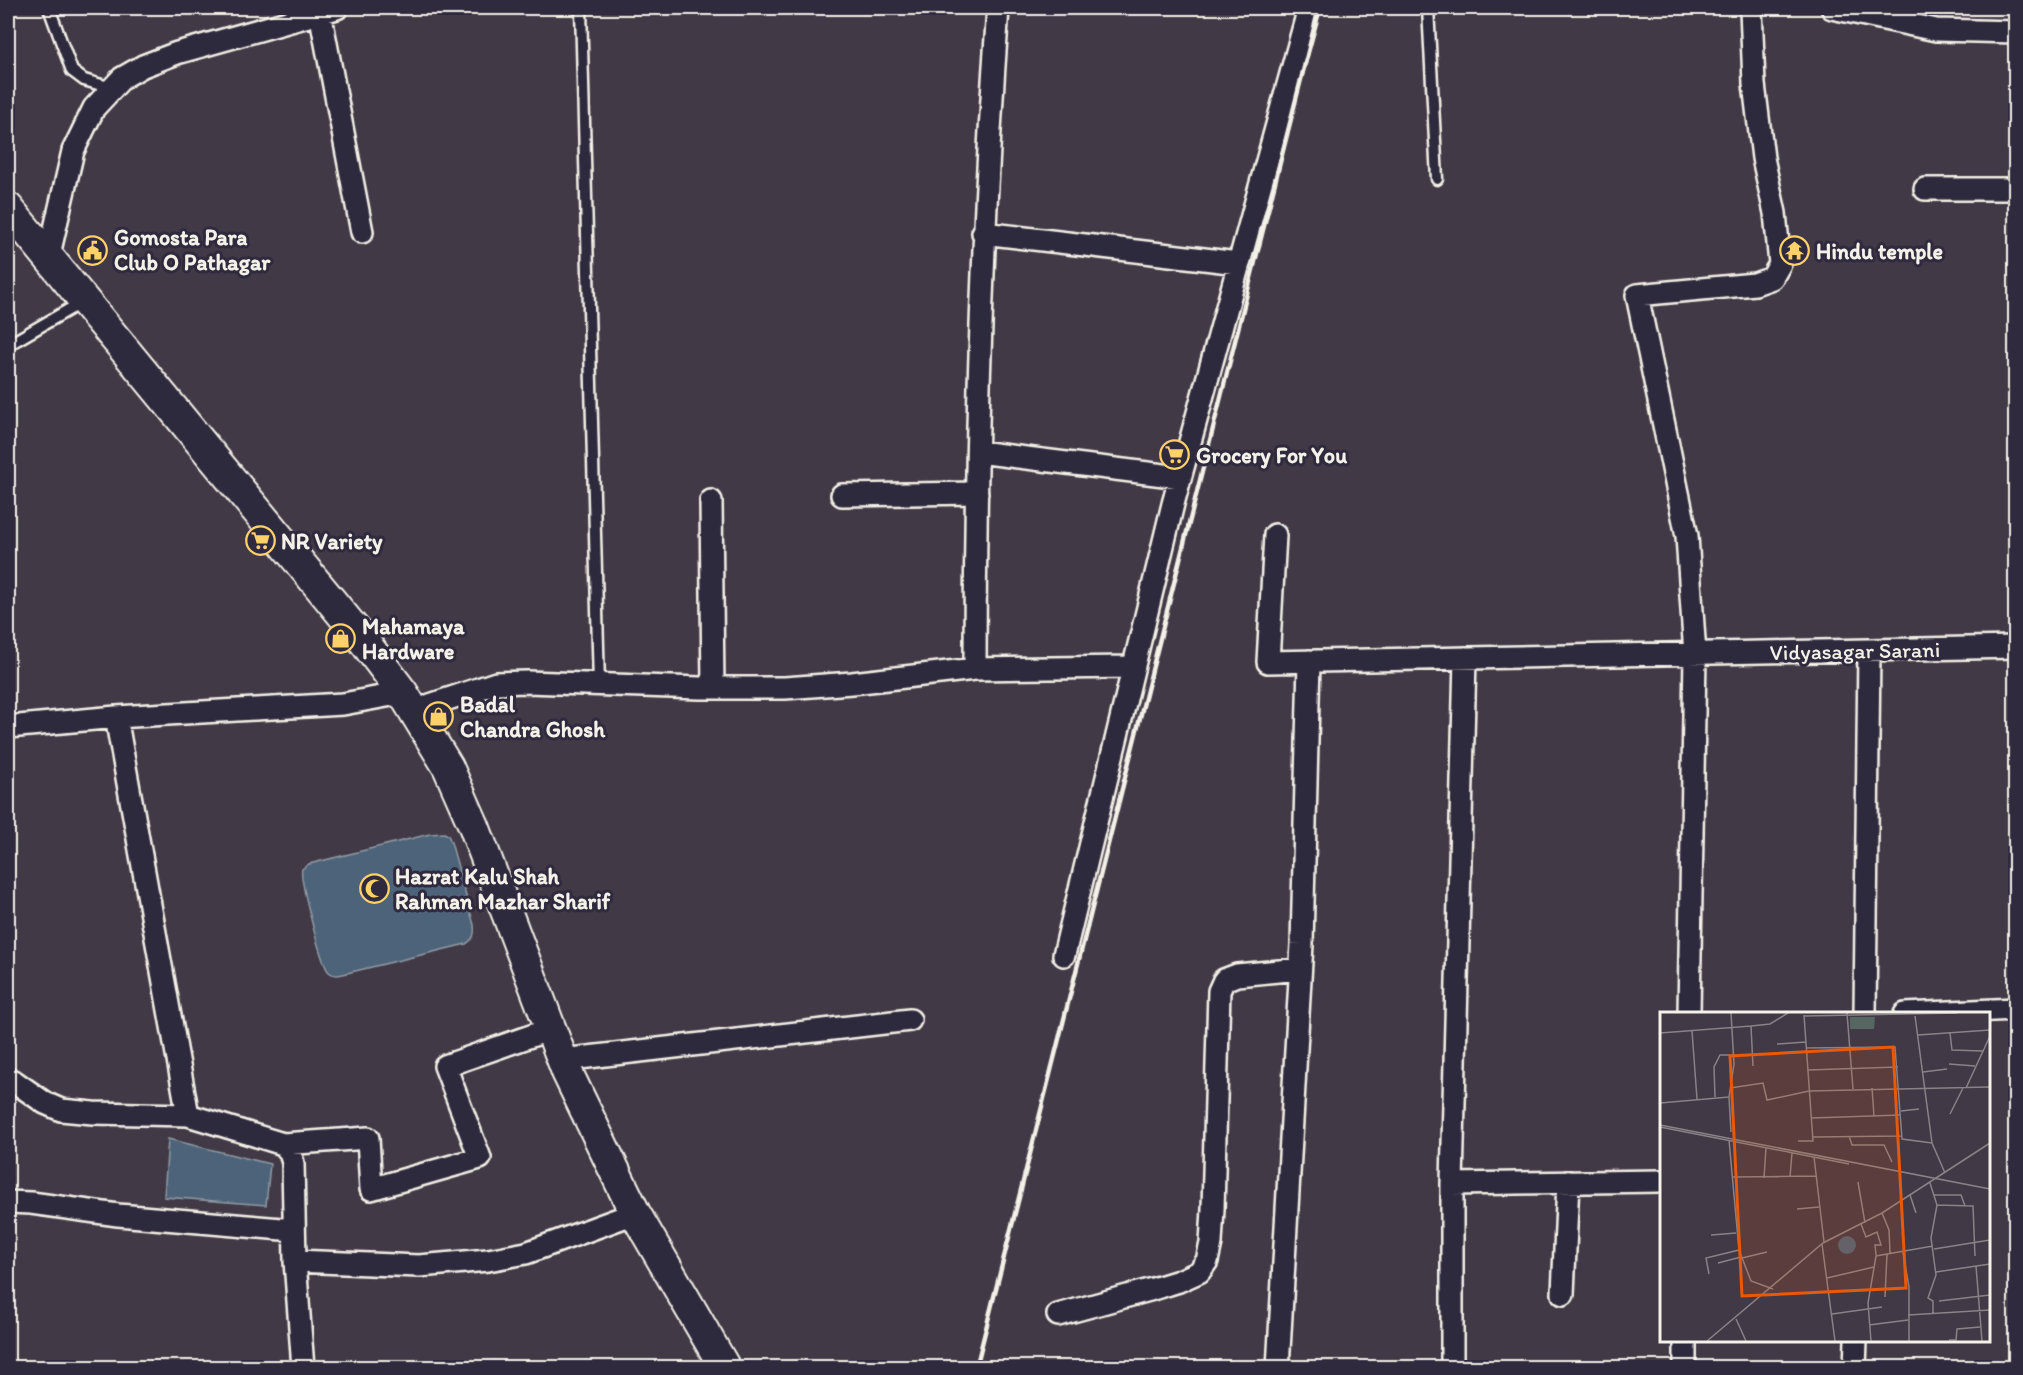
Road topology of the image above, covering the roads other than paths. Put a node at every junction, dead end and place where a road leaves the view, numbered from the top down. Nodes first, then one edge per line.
1 (49, 8) edge
2 (581, 8) edge
3 (998, 8) edge
4 (1309, 8) edge
5 (1428, 8) edge
6 (1751, 8) edge
7 (1832, 8) edge
8 (328, 9) edge
9 (2016, 32) edge
10 (112, 88) junction
11 (1437, 179) dead end
12 (1925, 189) dead end
13 (2016, 189) edge
14 (8, 208) edge
15 (362, 232) dead end
16 (983, 233) junction
17 (48, 260) junction
18 (1238, 263) junction
19 (85, 300) junction
20 (8, 345) edge
21 (978, 452) junction
22 (1180, 477) junction
23 (977, 493) junction
24 (842, 495) dead end
25 (711, 501) dead end
26 (1275, 535) dead end
27 (2016, 647) edge
28 (1869, 650) junction
29 (1695, 655) junction
30 (1465, 658) junction
31 (1309, 661) junction
32 (1133, 667) junction
33 (975, 669) junction
34 (599, 685) junction
35 (713, 688) junction
36 (410, 703) junction
37 (116, 717) junction
38 (8, 727) edge
39 (1064, 955) dead end
40 (1300, 969) junction
41 (2016, 1009) edge
42 (1689, 1012) edge
43 (1865, 1012) edge
44 (1949, 1012) edge
45 (910, 1020) dead end
46 (550, 1029) junction
47 (562, 1060) junction
48 (8, 1079) edge
49 (189, 1115) junction
50 (283, 1144) junction
51 (1660, 1181) edge
52 (1569, 1182) junction
53 (1452, 1184) junction
54 (8, 1202) edge
55 (635, 1213) junction
56 (294, 1230) junction
57 (295, 1261) junction
58 (1563, 1294) dead end
59 (1058, 1315) dead end
60 (1685, 1342) edge
61 (1856, 1342) edge
62 (303, 1368) edge
63 (725, 1368) edge
64 (1278, 1368) edge
65 (1452, 1368) edge
66 (1685, 1368) edge
67 (1855, 1368) edge

1 - 10 lane
2 - 34 lane
3 - 16 street
4 - 18 street
5 - 11 lane
6 - 29 street
7 - 9 street
8 - 10 street
8 - 15 street
10 - 17 street
12 - 13 street
14 - 17 street
16 - 18 street
16 - 21 street
17 - 19 street
18 - 22 street
19 - 20 lane
19 - 36 street
21 - 22 street
21 - 23 street
22 - 32 street
23 - 24 street
23 - 33 street
25 - 35 street
26 - 31 street, Vidyasagar Sarani
27 - 28 street, Vidyasagar Sarani
28 - 29 street, Vidyasagar Sarani
28 - 43 street
29 - 30 street, Vidyasagar Sarani
29 - 42 street
30 - 31 street, Vidyasagar Sarani
30 - 53 street
31 - 40 street
32 - 33 street
32 - 39 street
33 - 35 street
34 - 35 street
34 - 36 street
36 - 37 street
36 - 46 street
37 - 38 street
37 - 49 street
40 - 59 street
40 - 64 street
41 - 44 street
45 - 47 street
46 - 47 street
46 - 50 street
47 - 55 street
48 - 49 street
49 - 50 street
50 - 56 street
51 - 52 street
52 - 53 street
52 - 58 street
53 - 65 street
54 - 56 street
55 - 57 street
55 - 63 street
56 - 57 street
57 - 62 street
60 - 66 street
61 - 67 street

